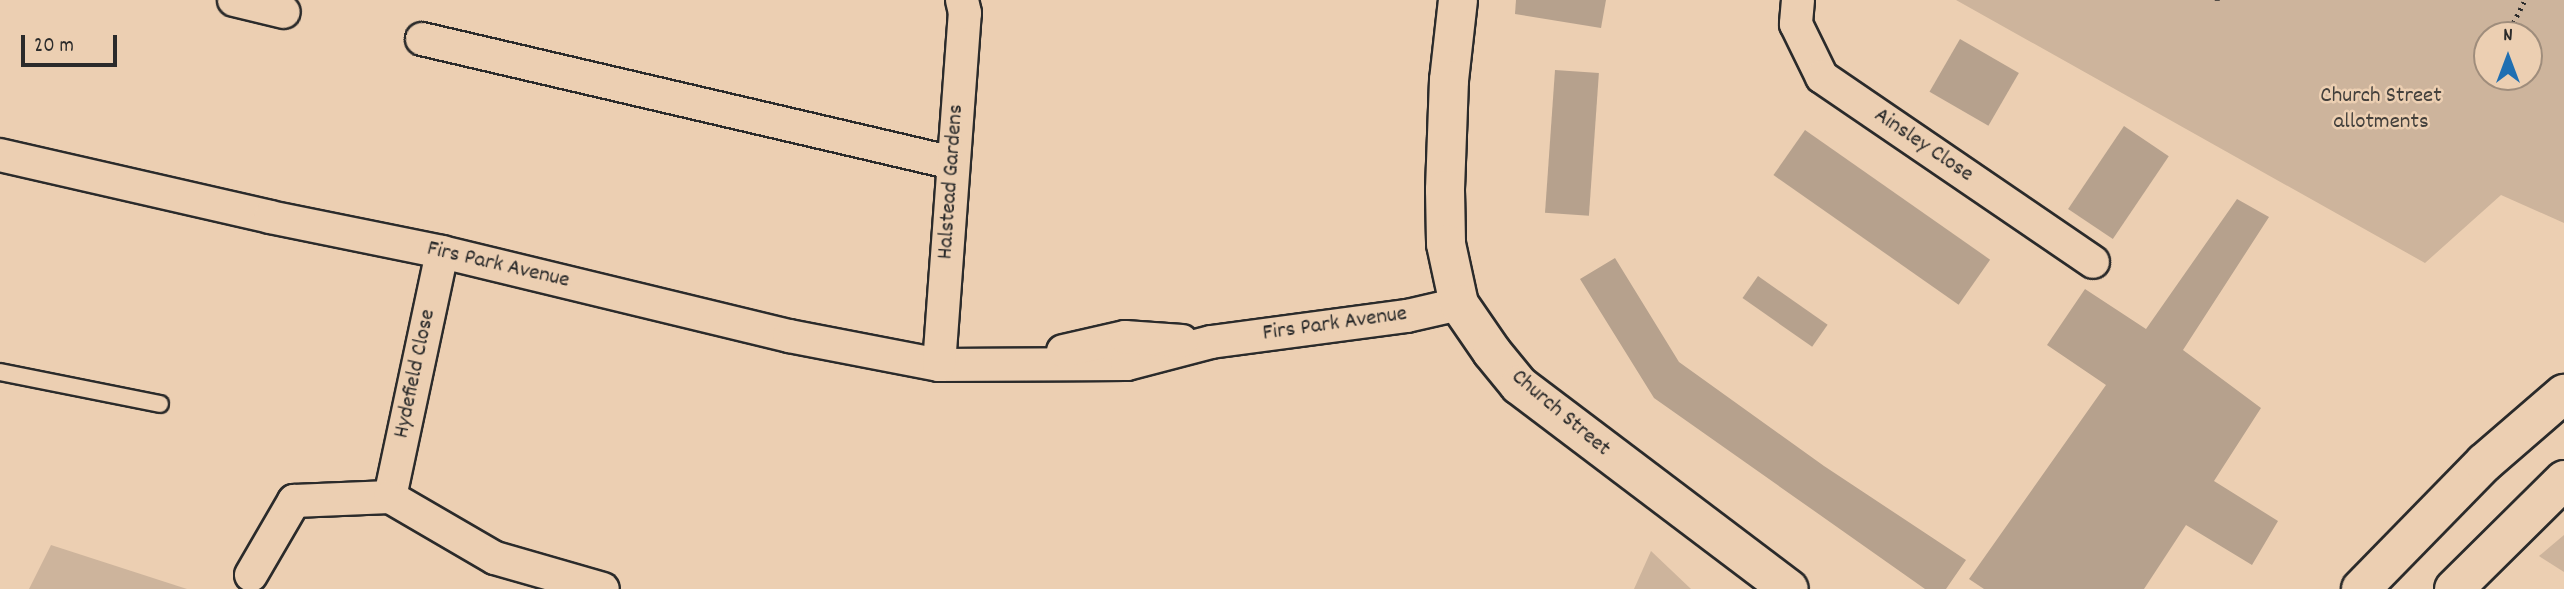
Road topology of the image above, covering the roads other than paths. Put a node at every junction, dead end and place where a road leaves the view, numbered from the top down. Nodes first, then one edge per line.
1 (234, 0) edge
2 (962, 0) edge
3 (1458, 0) edge
4 (1798, 0) edge
5 (284, 12) dead end
6 (422, 39) dead end
7 (0, 155) edge
8 (953, 163) junction
9 (442, 252) junction
10 (2093, 262) dead end
11 (1459, 304) junction
12 (939, 365) junction
13 (0, 372) edge
14 (2564, 394) edge
15 (160, 404) dead end
16 (2564, 480) edge
17 (390, 497) junction
18 (251, 575) dead end
19 (603, 589) edge
20 (1789, 589) edge
21 (2361, 589) edge
22 (2454, 589) edge

1 - 5 street
2 - 8 street, Halstead Gardens
3 - 11 main road, Church Street
4 - 10 street, Ainsley Close
6 - 8 street
7 - 9 street, Firs Park Avenue
8 - 12 street, Halstead Gardens
9 - 12 street, Firs Park Avenue
9 - 17 street, Hydefield Close
11 - 12 street, Firs Park Avenue
11 - 20 main road, Church Street
13 - 15 lane
14 - 21 main road
16 - 22 main road
17 - 18 street
17 - 19 street

